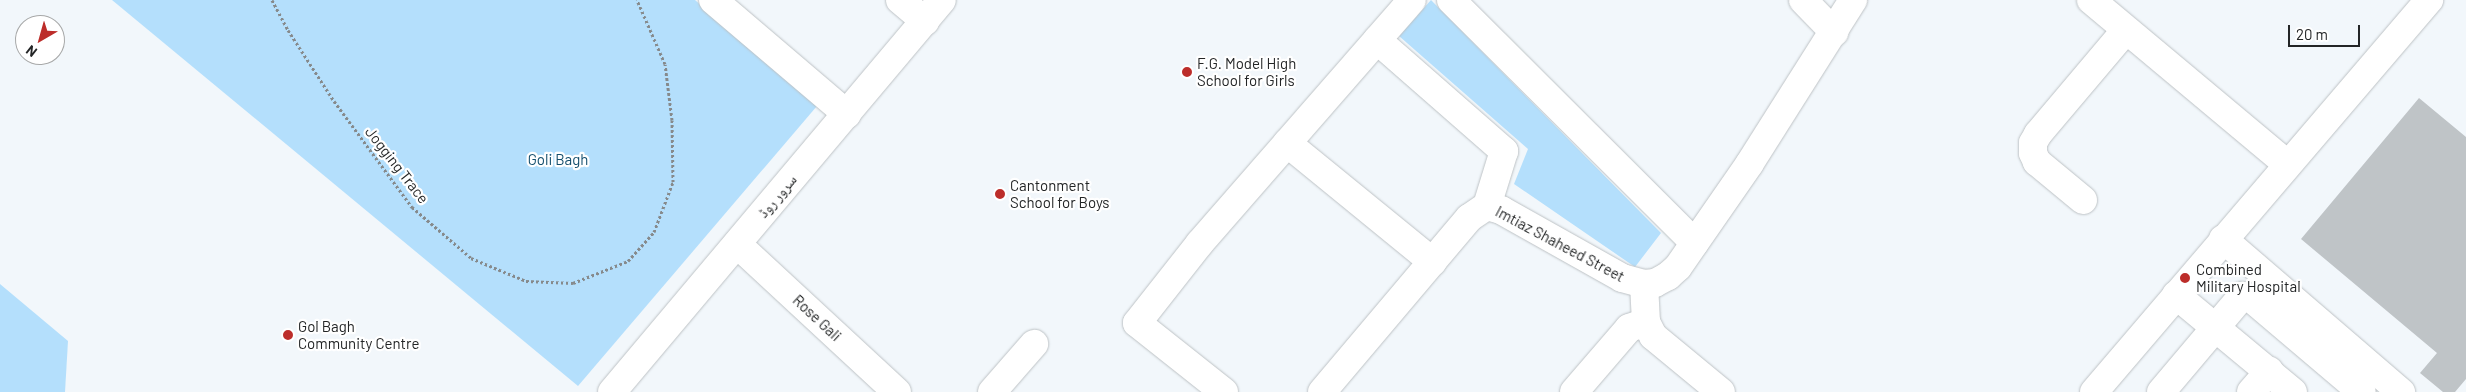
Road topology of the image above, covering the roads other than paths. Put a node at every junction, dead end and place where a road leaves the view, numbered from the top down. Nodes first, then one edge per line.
1 (712, 0) edge
2 (900, 0) edge
3 (942, 0) edge
4 (1412, 0) edge
5 (1451, 0) edge
6 (1803, 0) edge
7 (1853, 0) edge
8 (2091, 0) edge
9 (2429, 0) edge
10 (925, 20) junction
11 (2126, 30) junction
12 (1834, 32) junction
13 (1377, 40) junction
14 (847, 114) junction
15 (1287, 143) junction
16 (2287, 164) junction
17 (2083, 200) dead end
18 (1487, 206) junction
19 (2223, 239) junction
20 (1695, 243) junction
21 (737, 244) junction
22 (1434, 262) junction
23 (1644, 284) junction
24 (2176, 295) junction
25 (1646, 322) junction
26 (2216, 327) junction
27 (1034, 344) dead end
28 (2269, 371) junction
29 (2103, 389) edge
30 (612, 392) edge
31 (897, 392) edge
32 (992, 392) edge
33 (1224, 392) edge
34 (1322, 392) edge
35 (1574, 392) edge
36 (1721, 392) edge
37 (2161, 392) edge
38 (2251, 392) edge
39 (2293, 392) edge
40 (2362, 392) edge
41 (2401, 392) edge

1 - 14 street
2 - 10 street
3 - 10 street, سرور روڈ
4 - 13 street
5 - 20 street
6 - 12 street
7 - 12 street, Imtiaz Shaheed Street
8 - 11 street
9 - 16 street
10 - 14 street, سرور روڈ
11 - 16 street
11 - 17 street
12 - 20 street, Imtiaz Shaheed Street
13 - 15 street
13 - 18 street
14 - 21 street, سرور روڈ
15 - 22 street
15 - 33 street
16 - 19 street
18 - 22 street, Imtiaz Shaheed Street
18 - 23 street, Imtiaz Shaheed Street
19 - 24 street
19 - 41 street
20 - 23 street, Imtiaz Shaheed Street
21 - 30 street, سرور روڈ
21 - 31 street, Rose Gali
22 - 34 street, Imtiaz Shaheed Street
23 - 25 street
24 - 26 street
24 - 29 street
25 - 35 street
25 - 36 street
26 - 28 street
26 - 37 street
26 - 40 street
27 - 32 street
28 - 38 street
28 - 39 street

